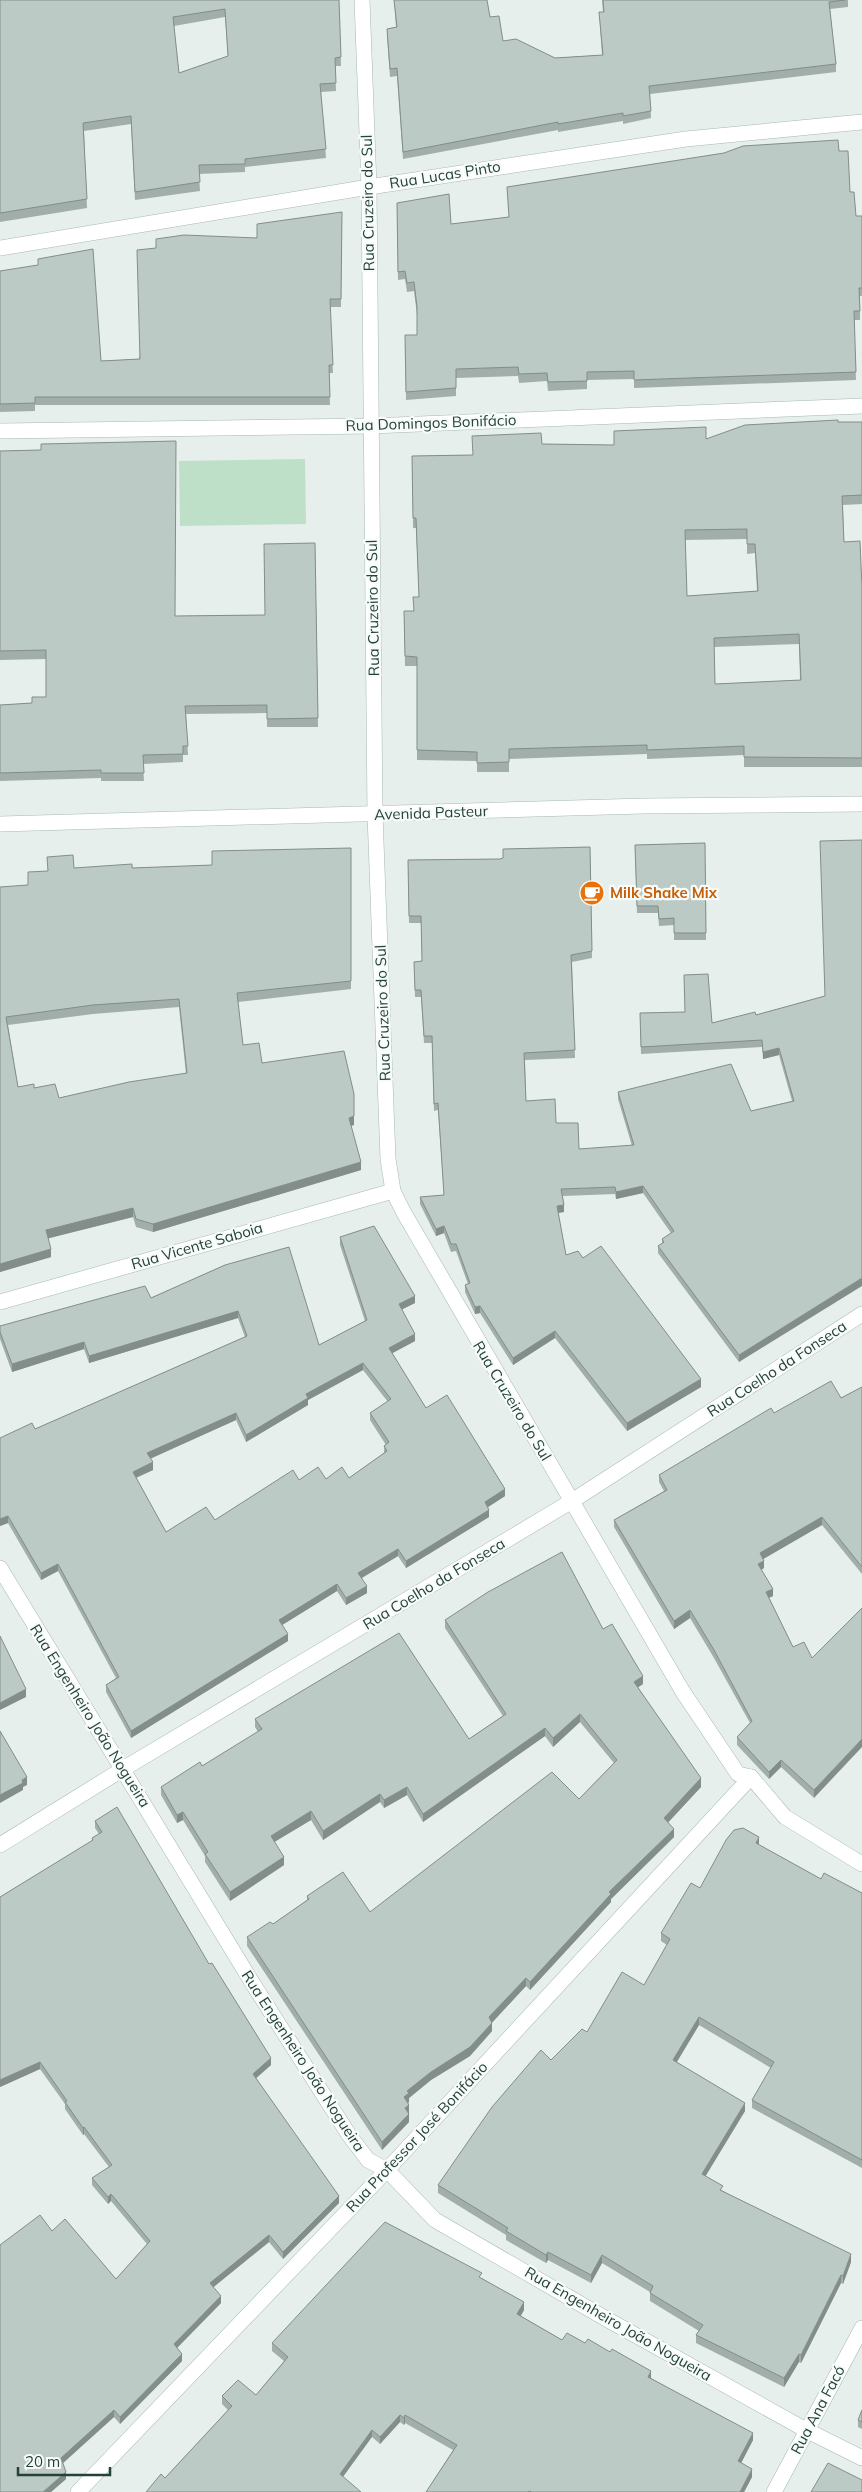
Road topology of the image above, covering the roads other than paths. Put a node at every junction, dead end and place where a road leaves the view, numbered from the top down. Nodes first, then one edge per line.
1 (362, 0) edge
2 (862, 122) edge
3 (369, 187) junction
4 (0, 248) edge
5 (862, 406) edge
6 (371, 426) junction
7 (0, 431) edge
8 (862, 804) edge
9 (375, 815) junction
10 (0, 824) edge
11 (393, 1191) junction
12 (0, 1302) edge
13 (862, 1314) edge
14 (572, 1501) junction
15 (0, 1568) edge
16 (123, 1769) junction
17 (750, 1777) junction
18 (0, 1846) edge
19 (862, 1864) edge
20 (387, 2170) junction
21 (862, 2328) edge
22 (806, 2430) junction
23 (862, 2458) edge
24 (78, 2492) edge
25 (774, 2492) edge

1 - 3 street, Rua Cruzeiro do Sul
2 - 3 street, Rua Lucas Pinto
3 - 4 street, Rua Lucas Pinto
3 - 6 street, Rua Cruzeiro do Sul
5 - 6 street, Rua Domingos Bonifácio
6 - 7 street, Rua Domingos Bonifácio
6 - 9 street, Rua Cruzeiro do Sul
8 - 9 street, Avenida Pasteur
9 - 10 street, Avenida Pasteur
9 - 11 street, Rua Cruzeiro do Sul
11 - 12 street, Rua Vicente Saboia
11 - 14 street, Rua Cruzeiro do Sul
13 - 14 street, Rua Coelho da Fonseca
14 - 16 street, Rua Coelho da Fonseca
14 - 17 street, Rua Cruzeiro do Sul
15 - 16 street, Rua Engenheiro João Nogueira
16 - 18 street, Rua Coelho da Fonseca
16 - 20 street, Rua Engenheiro João Nogueira
17 - 19 street, Rua Cruzeiro do Sul
17 - 20 street, Rua Professor José Bonifácio
20 - 22 street, Rua Engenheiro João Nogueira
20 - 24 street, Rua Professor José Bonifácio
21 - 22 street, Rua Ana Facó
22 - 23 street, Rua Engenheiro João Nogueira
22 - 25 street, Rua Ana Facó

